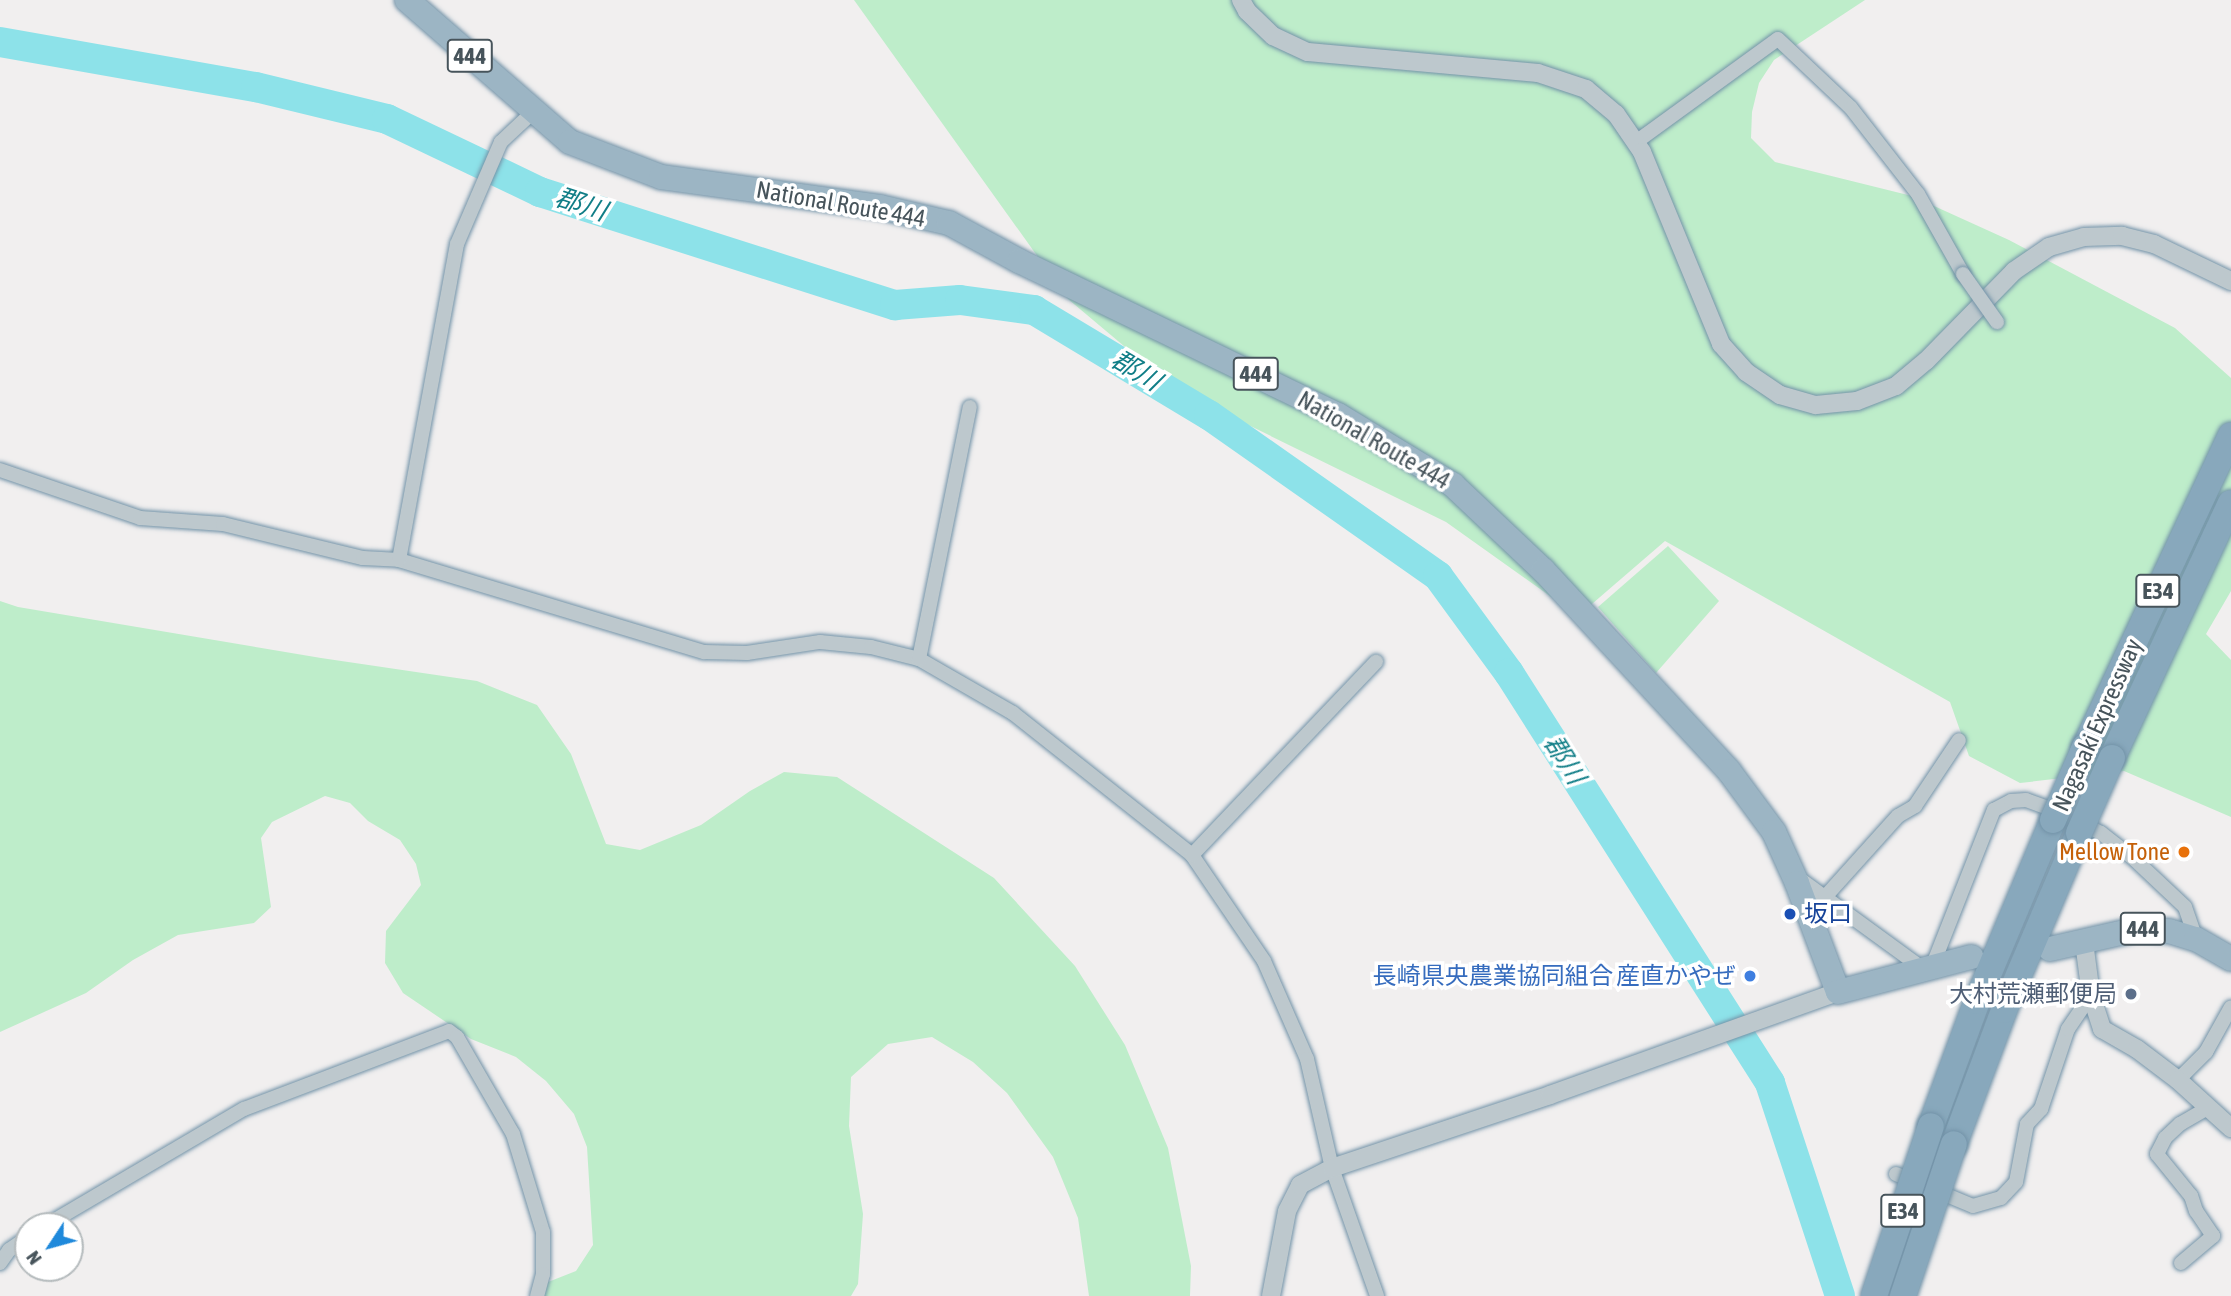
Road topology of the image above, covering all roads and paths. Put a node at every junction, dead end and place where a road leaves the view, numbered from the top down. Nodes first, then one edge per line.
1 (407, 0) edge
2 (1241, 0) edge
3 (533, 111) junction
4 (1636, 142) junction
5 (2231, 281) edge
6 (1997, 322) dead end
7 (970, 407) dead end
8 (2231, 435) edge
9 (0, 470) edge
10 (2231, 503) edge
11 (399, 560) junction
12 (919, 659) junction
13 (1376, 662) dead end
14 (1959, 740) dead end
15 (1192, 855) junction
16 (1793, 874) junction
17 (1825, 897) junction
18 (2196, 939) junction
19 (2084, 942) junction
20 (2050, 949) dead end
21 (1971, 957) dead end
22 (2231, 959) edge
23 (1928, 968) junction
24 (1838, 992) junction
25 (2091, 995) junction
26 (2231, 1007) edge
27 (2178, 1080) junction
28 (2209, 1107) junction
29 (2231, 1128) edge
30 (1332, 1168) junction
31 (1896, 1174) dead end
32 (69, 1212) edge
33 (14, 1247) edge
34 (0, 1261) edge
35 (2181, 1263) dead end
36 (537, 1296) edge
37 (1271, 1296) edge
38 (1377, 1296) edge
39 (1874, 1296) edge
40 (1903, 1296) edge

1 - 3 highway, National Route 444 / 444
2 - 4 street
3 - 11 street
3 - 16 highway, National Route 444 / 444
4 - 5 street
4 - 6 street, bridge
7 - 12 street
8 - 39 highway, Nagasaki Expressway / E34, bridge
9 - 11 street
10 - 40 highway, Nagasaki Expressway / E34, bridge
11 - 12 street
12 - 15 street
13 - 15 street
14 - 17 street
15 - 30 street
16 - 17 street
16 - 24 highway, National Route 444 / 444
17 - 23 street
18 - 19 highway, 444
18 - 22 highway, 444
18 - 23 street
19 - 20 highway, 444
19 - 25 street
21 - 23 highway
23 - 24 highway
24 - 30 street
25 - 27 street
25 - 31 street
26 - 27 street
27 - 28 street
28 - 29 street
28 - 35 street
30 - 37 street
30 - 38 street
32 - 36 street
33 - 34 street

